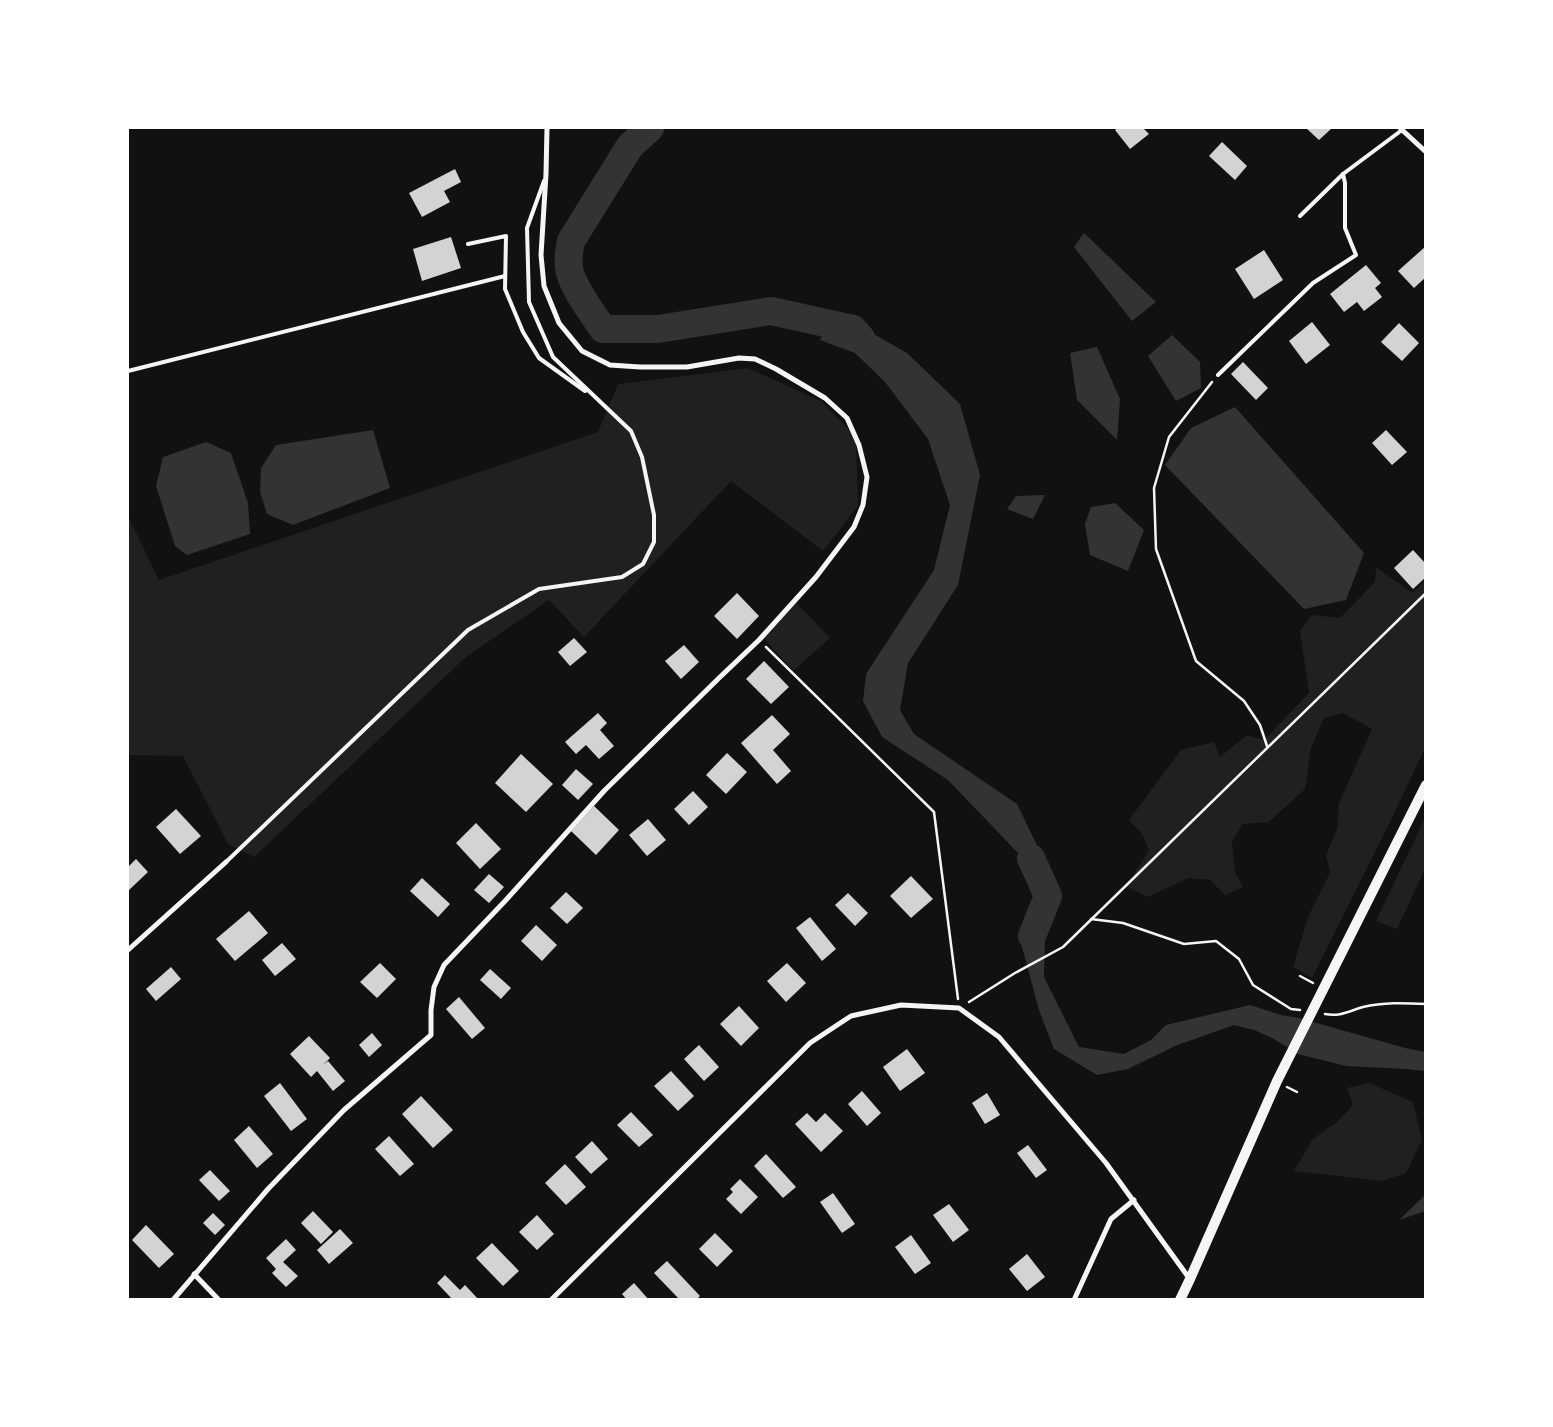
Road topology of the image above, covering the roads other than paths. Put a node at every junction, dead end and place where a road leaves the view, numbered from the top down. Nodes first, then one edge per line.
1 (547, 128) edge
2 (1401, 129) edge
3 (1426, 152) edge
4 (546, 174) junction
5 (1342, 174) junction
6 (1300, 216) dead end
7 (468, 244) dead end
8 (505, 276) junction
9 (128, 371) edge
10 (1218, 374) road end
11 (598, 400) junction
12 (1426, 786) edge
13 (226, 862) joint
14 (128, 950) edge
15 (1134, 1200) junction
16 (194, 1274) junction
17 (1190, 1279) junction
18 (172, 1300) edge
19 (219, 1300) edge
20 (551, 1300) edge
21 (1074, 1300) edge
22 (1180, 1300) edge

1 - 4 street
2 - 3 street
2 - 5 lane
4 - 11 lane
4 - 16 street
5 - 6 lane
5 - 10 lane
7 - 8 lane
8 - 9 lane
8 - 11 lane
11 - 13 lane
12 - 17 main road
13 - 14 street
15 - 17 street
15 - 20 street
15 - 21 street
16 - 18 street
16 - 19 street
17 - 22 main road

